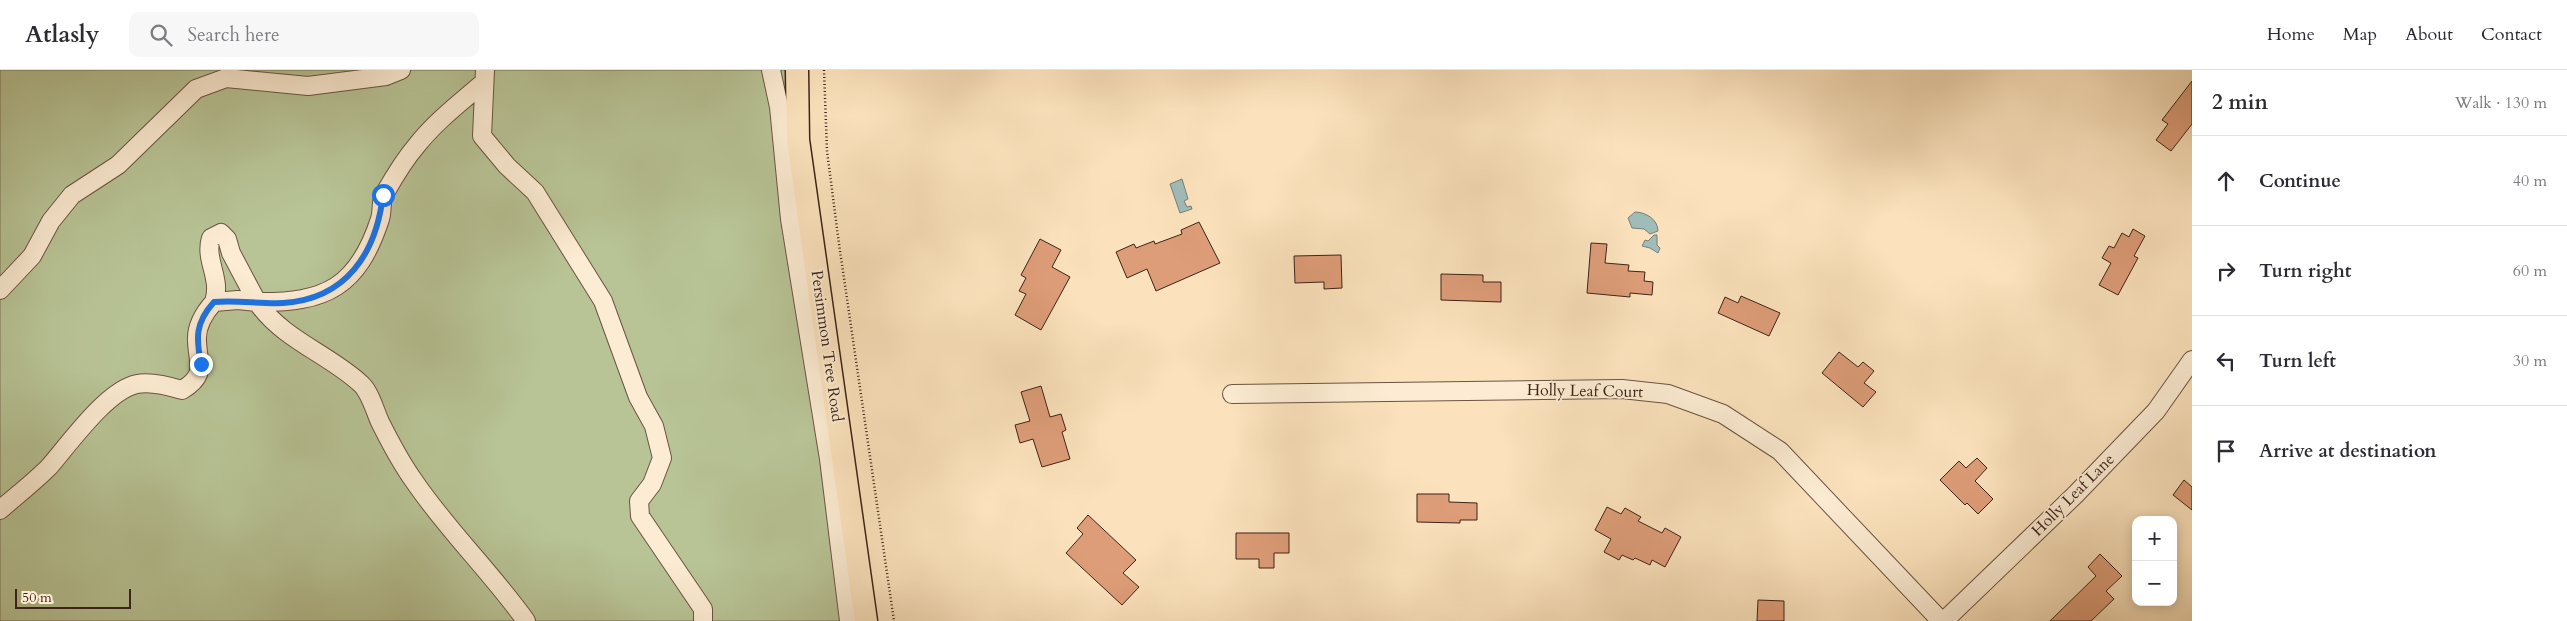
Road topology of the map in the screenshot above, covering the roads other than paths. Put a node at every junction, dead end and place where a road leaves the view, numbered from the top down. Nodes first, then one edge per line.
1 (401, 70) edge
2 (771, 70) edge
3 (797, 70) edge
4 (485, 76) edge
5 (0, 290) edge
6 (214, 302) junction
7 (257, 302) junction
8 (2192, 360) edge
9 (1232, 394) dead end
10 (0, 510) edge
11 (526, 621) edge
12 (703, 621) edge
13 (849, 621) edge
14 (866, 621) edge
15 (1942, 621) edge

1 - 5 street
2 - 13 street
3 - 14 main road, Persimmon Tree Road
4 - 7 street
4 - 12 street
6 - 7 street
6 - 7 street
6 - 10 street
7 - 11 street
8 - 15 street, Holly Leaf Lane
9 - 15 street, Holly Leaf Court

